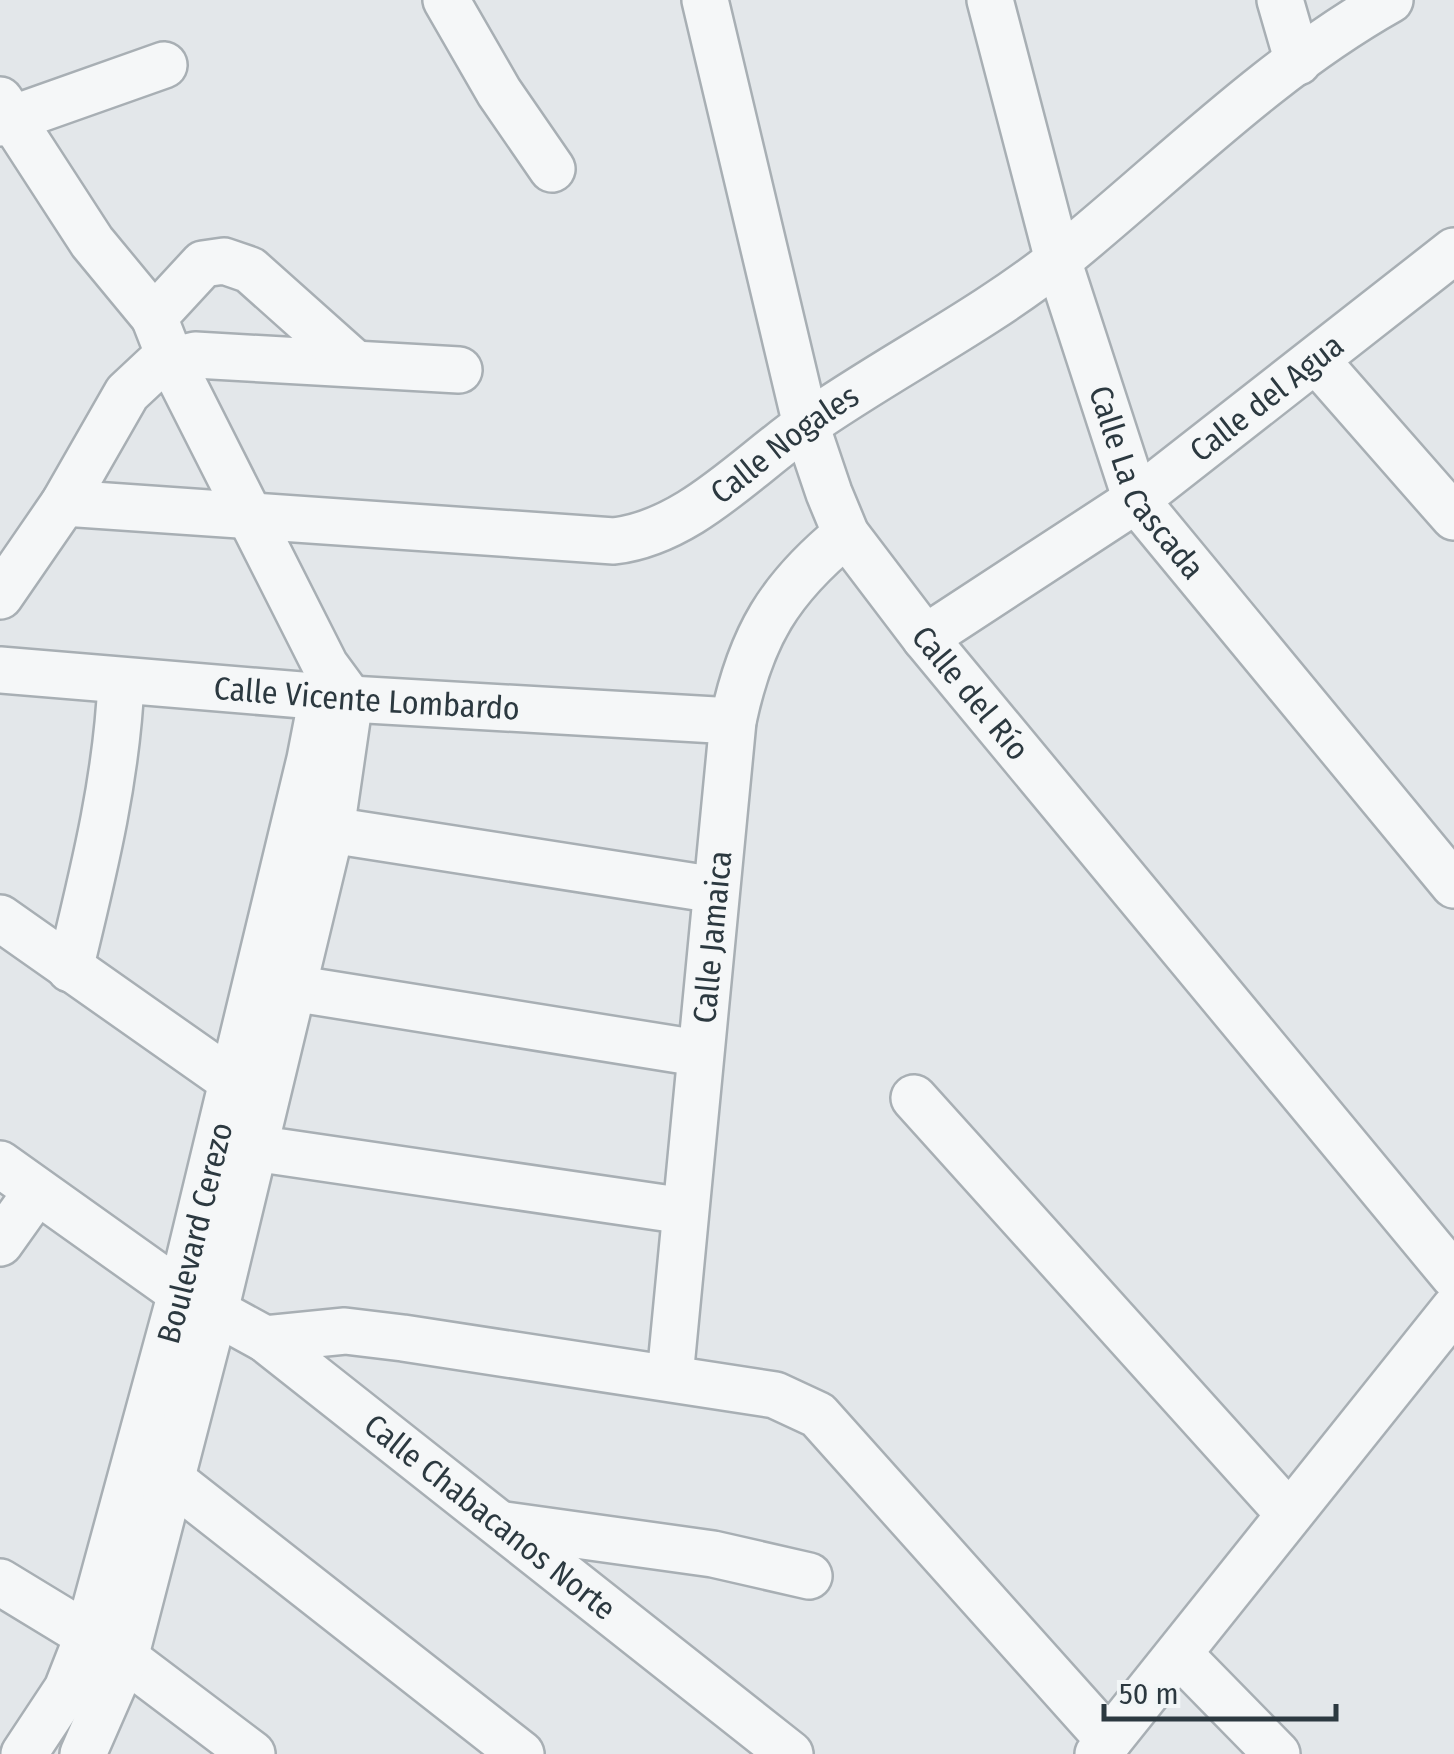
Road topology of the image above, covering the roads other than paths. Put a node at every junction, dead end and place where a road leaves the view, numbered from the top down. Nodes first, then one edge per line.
1 (446, 0) edge
2 (705, 0) edge
3 (990, 0) edge
4 (1280, 0) edge
5 (1390, 0) edge
6 (1298, 62) junction
7 (164, 65) dead end
8 (4, 114) edge
9 (552, 170) dead end
10 (1454, 251) edge
11 (1058, 260) junction
12 (162, 338) junction
13 (1316, 360) junction
14 (353, 362) junction
15 (458, 370) dead end
16 (806, 424) junction
17 (1136, 500) junction
18 (64, 503) junction
19 (251, 518) junction
20 (1454, 518) edge
21 (846, 534) junction
22 (0, 596) edge
23 (925, 638) junction
24 (0, 670) edge
25 (121, 681) junction
26 (333, 686) junction
27 (732, 721) junction
28 (331, 830) junction
29 (1454, 885) edge
30 (716, 890) junction
31 (0, 918) edge
32 (70, 969) junction
33 (292, 988) junction
34 (698, 1053) junction
35 (229, 1079) junction
36 (914, 1098) dead end
37 (254, 1148) junction
38 (0, 1164) edge
39 (37, 1190) junction
40 (685, 1211) junction
41 (0, 1243) edge
42 (1454, 1276) edge
43 (198, 1302) junction
44 (1454, 1309) edge
45 (264, 1339) junction
46 (670, 1377) junction
47 (168, 1478) junction
48 (1289, 1514) junction
49 (505, 1525) junction
50 (808, 1576) dead end
51 (0, 1582) edge
52 (106, 1648) junction
53 (1179, 1654) junction
54 (1103, 1747) edge
55 (24, 1754) edge
56 (84, 1754) edge
57 (252, 1754) edge
58 (521, 1754) edge
59 (790, 1754) edge
60 (1277, 1754) edge

1 - 9 street
2 - 16 street, Calle del Río
3 - 11 street, Calle La Cascada
4 - 6 street
5 - 6 street, Calle Nogales
6 - 11 street, Calle Nogales
7 - 8 street
8 - 12 street
10 - 13 street, Calle del Agua
11 - 16 street, Calle Nogales
11 - 17 street, Calle La Cascada
12 - 14 street
12 - 14 street
12 - 18 street
12 - 19 street
13 - 17 street, Calle del Agua
13 - 20 street
14 - 15 street
16 - 19 street, Calle Nogales
16 - 21 street, Calle del Río
17 - 23 street, Calle del Agua
17 - 29 street, Calle La Cascada
18 - 19 street, Calle Nogales
18 - 22 street
19 - 26 street
21 - 23 street, Calle del Río
21 - 27 street, Calle Jamaica
23 - 42 street, Calle del Río
24 - 25 street, Calle Vicente Lombardo
25 - 26 street, Calle Vicente Lombardo
25 - 32 street
26 - 27 street, Calle Vicente Lombardo
26 - 28 street, Boulevard Cerezo
26 - 35 street, Boulevard Cerezo
27 - 30 street, Calle Jamaica
28 - 30 street
28 - 33 street, Boulevard Cerezo
30 - 34 street, Calle Jamaica
31 - 32 street
32 - 35 street
33 - 34 street
33 - 37 street, Boulevard Cerezo
34 - 40 street, Calle Jamaica
35 - 43 street, Boulevard Cerezo
36 - 48 street
37 - 40 street
37 - 43 street, Boulevard Cerezo
38 - 39 street, Calle Chabacanos Norte
39 - 41 street
39 - 43 street, Calle Chabacanos Norte
40 - 46 street, Calle Jamaica
43 - 45 street, Calle Chabacanos Norte
43 - 47 street, Boulevard Cerezo
43 - 52 street, Boulevard Cerezo
44 - 48 street
45 - 46 street
45 - 49 street, Calle Chabacanos Norte
46 - 54 street
47 - 52 street, Boulevard Cerezo
47 - 58 street
48 - 53 street
49 - 50 street
49 - 59 street, Calle Chabacanos Norte
51 - 52 street
52 - 55 street, Boulevard Cerezo
52 - 56 street, Boulevard Cerezo
52 - 57 street
53 - 54 street
53 - 60 street

